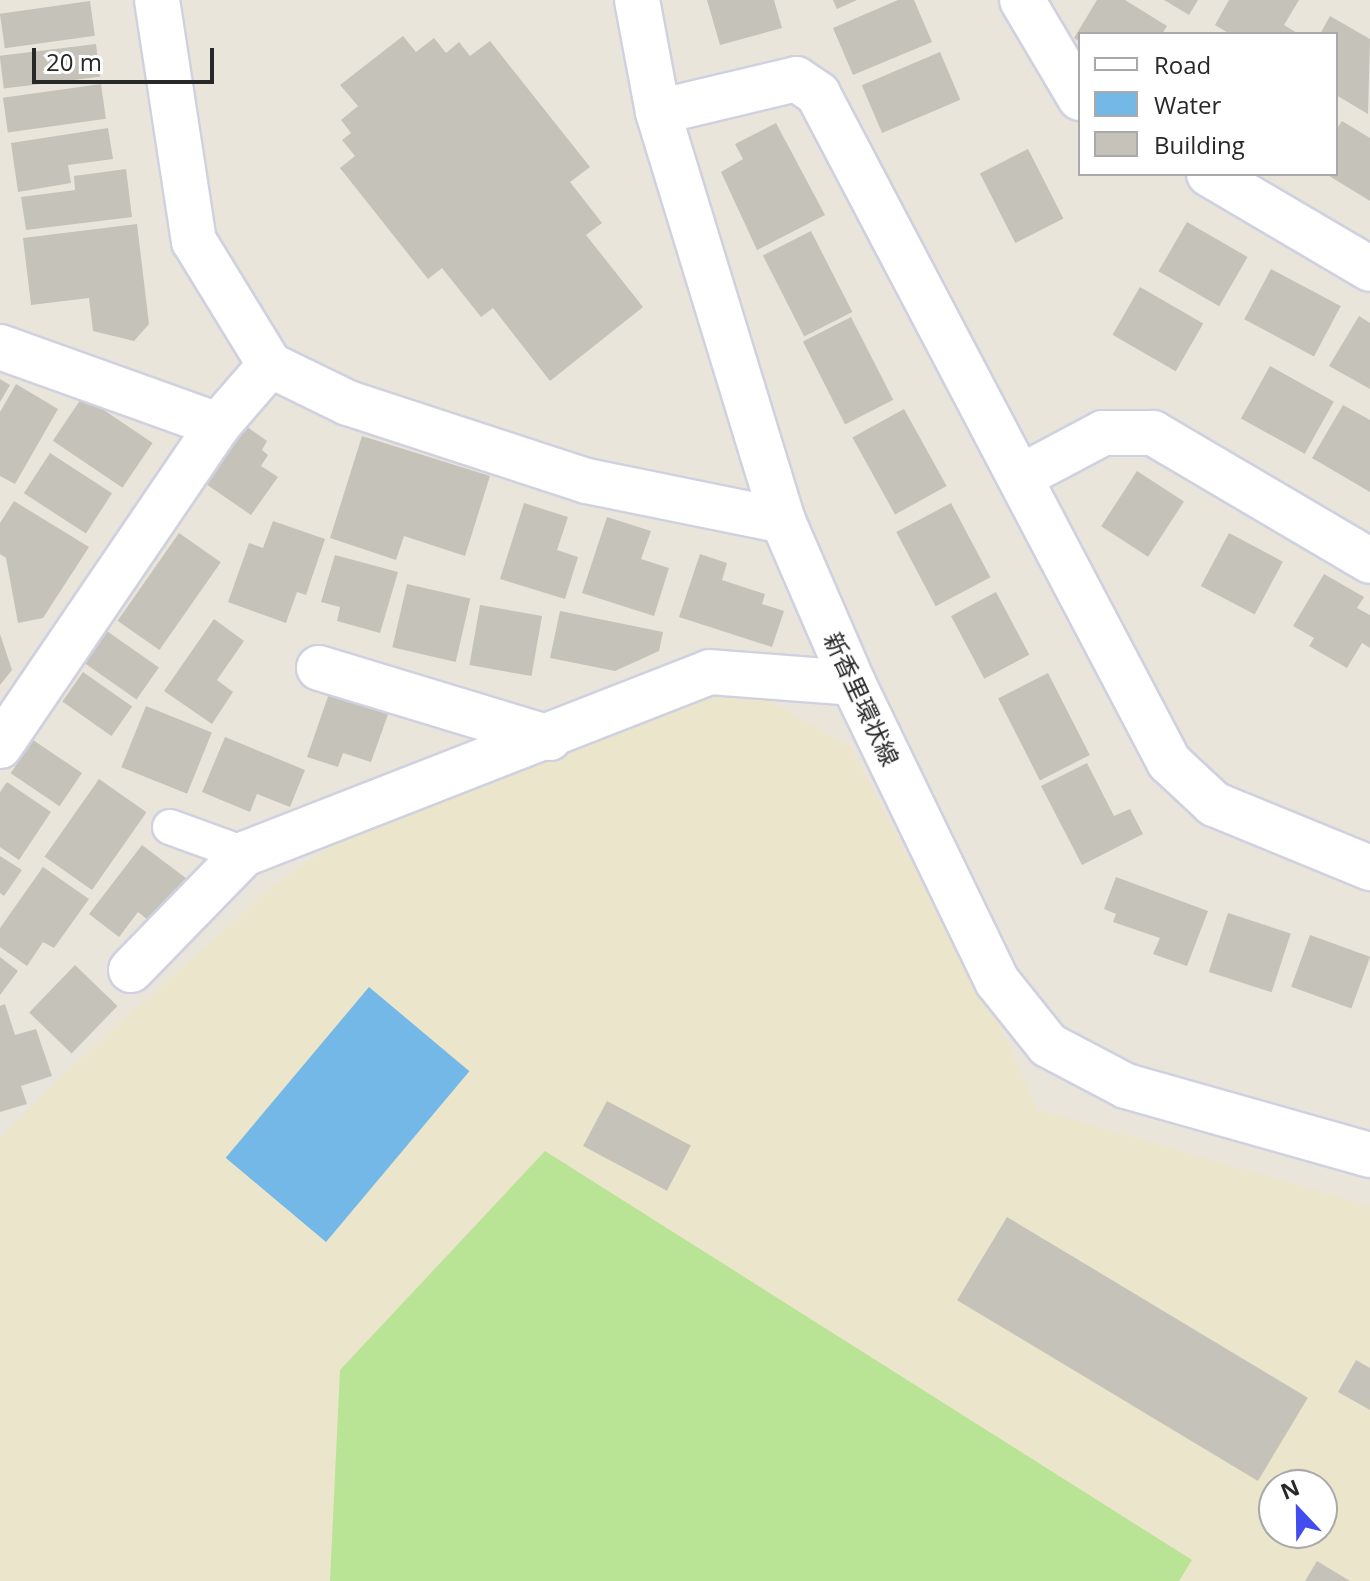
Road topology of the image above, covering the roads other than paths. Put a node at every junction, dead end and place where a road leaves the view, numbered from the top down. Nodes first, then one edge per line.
1 (157, 0) edge
2 (637, 0) edge
3 (1022, 0) edge
4 (1078, 95) edge
5 (658, 112) junction
6 (1212, 176) edge
7 (1370, 269) edge
8 (2, 336) edge
9 (270, 365) junction
10 (218, 425) junction
11 (1020, 477) junction
12 (783, 521) junction
13 (1370, 561) edge
14 (319, 668) dead end
15 (853, 683) junction
16 (550, 738) junction
17 (0, 746) edge
18 (170, 827) dead end
19 (244, 854) junction
20 (1370, 868) edge
21 (131, 970) dead end
22 (1370, 1155) edge

1 - 9 street
2 - 5 street, 新香里環状線
3 - 4 street
5 - 11 street
5 - 12 street, 新香里環状線
6 - 7 street
8 - 10 street
9 - 10 street
9 - 12 street
10 - 17 street
11 - 13 street
11 - 20 street
12 - 15 street, 新香里環状線
14 - 16 street
15 - 16 street
15 - 22 street, 新香里環状線
16 - 19 street
18 - 19 lane
19 - 21 street

